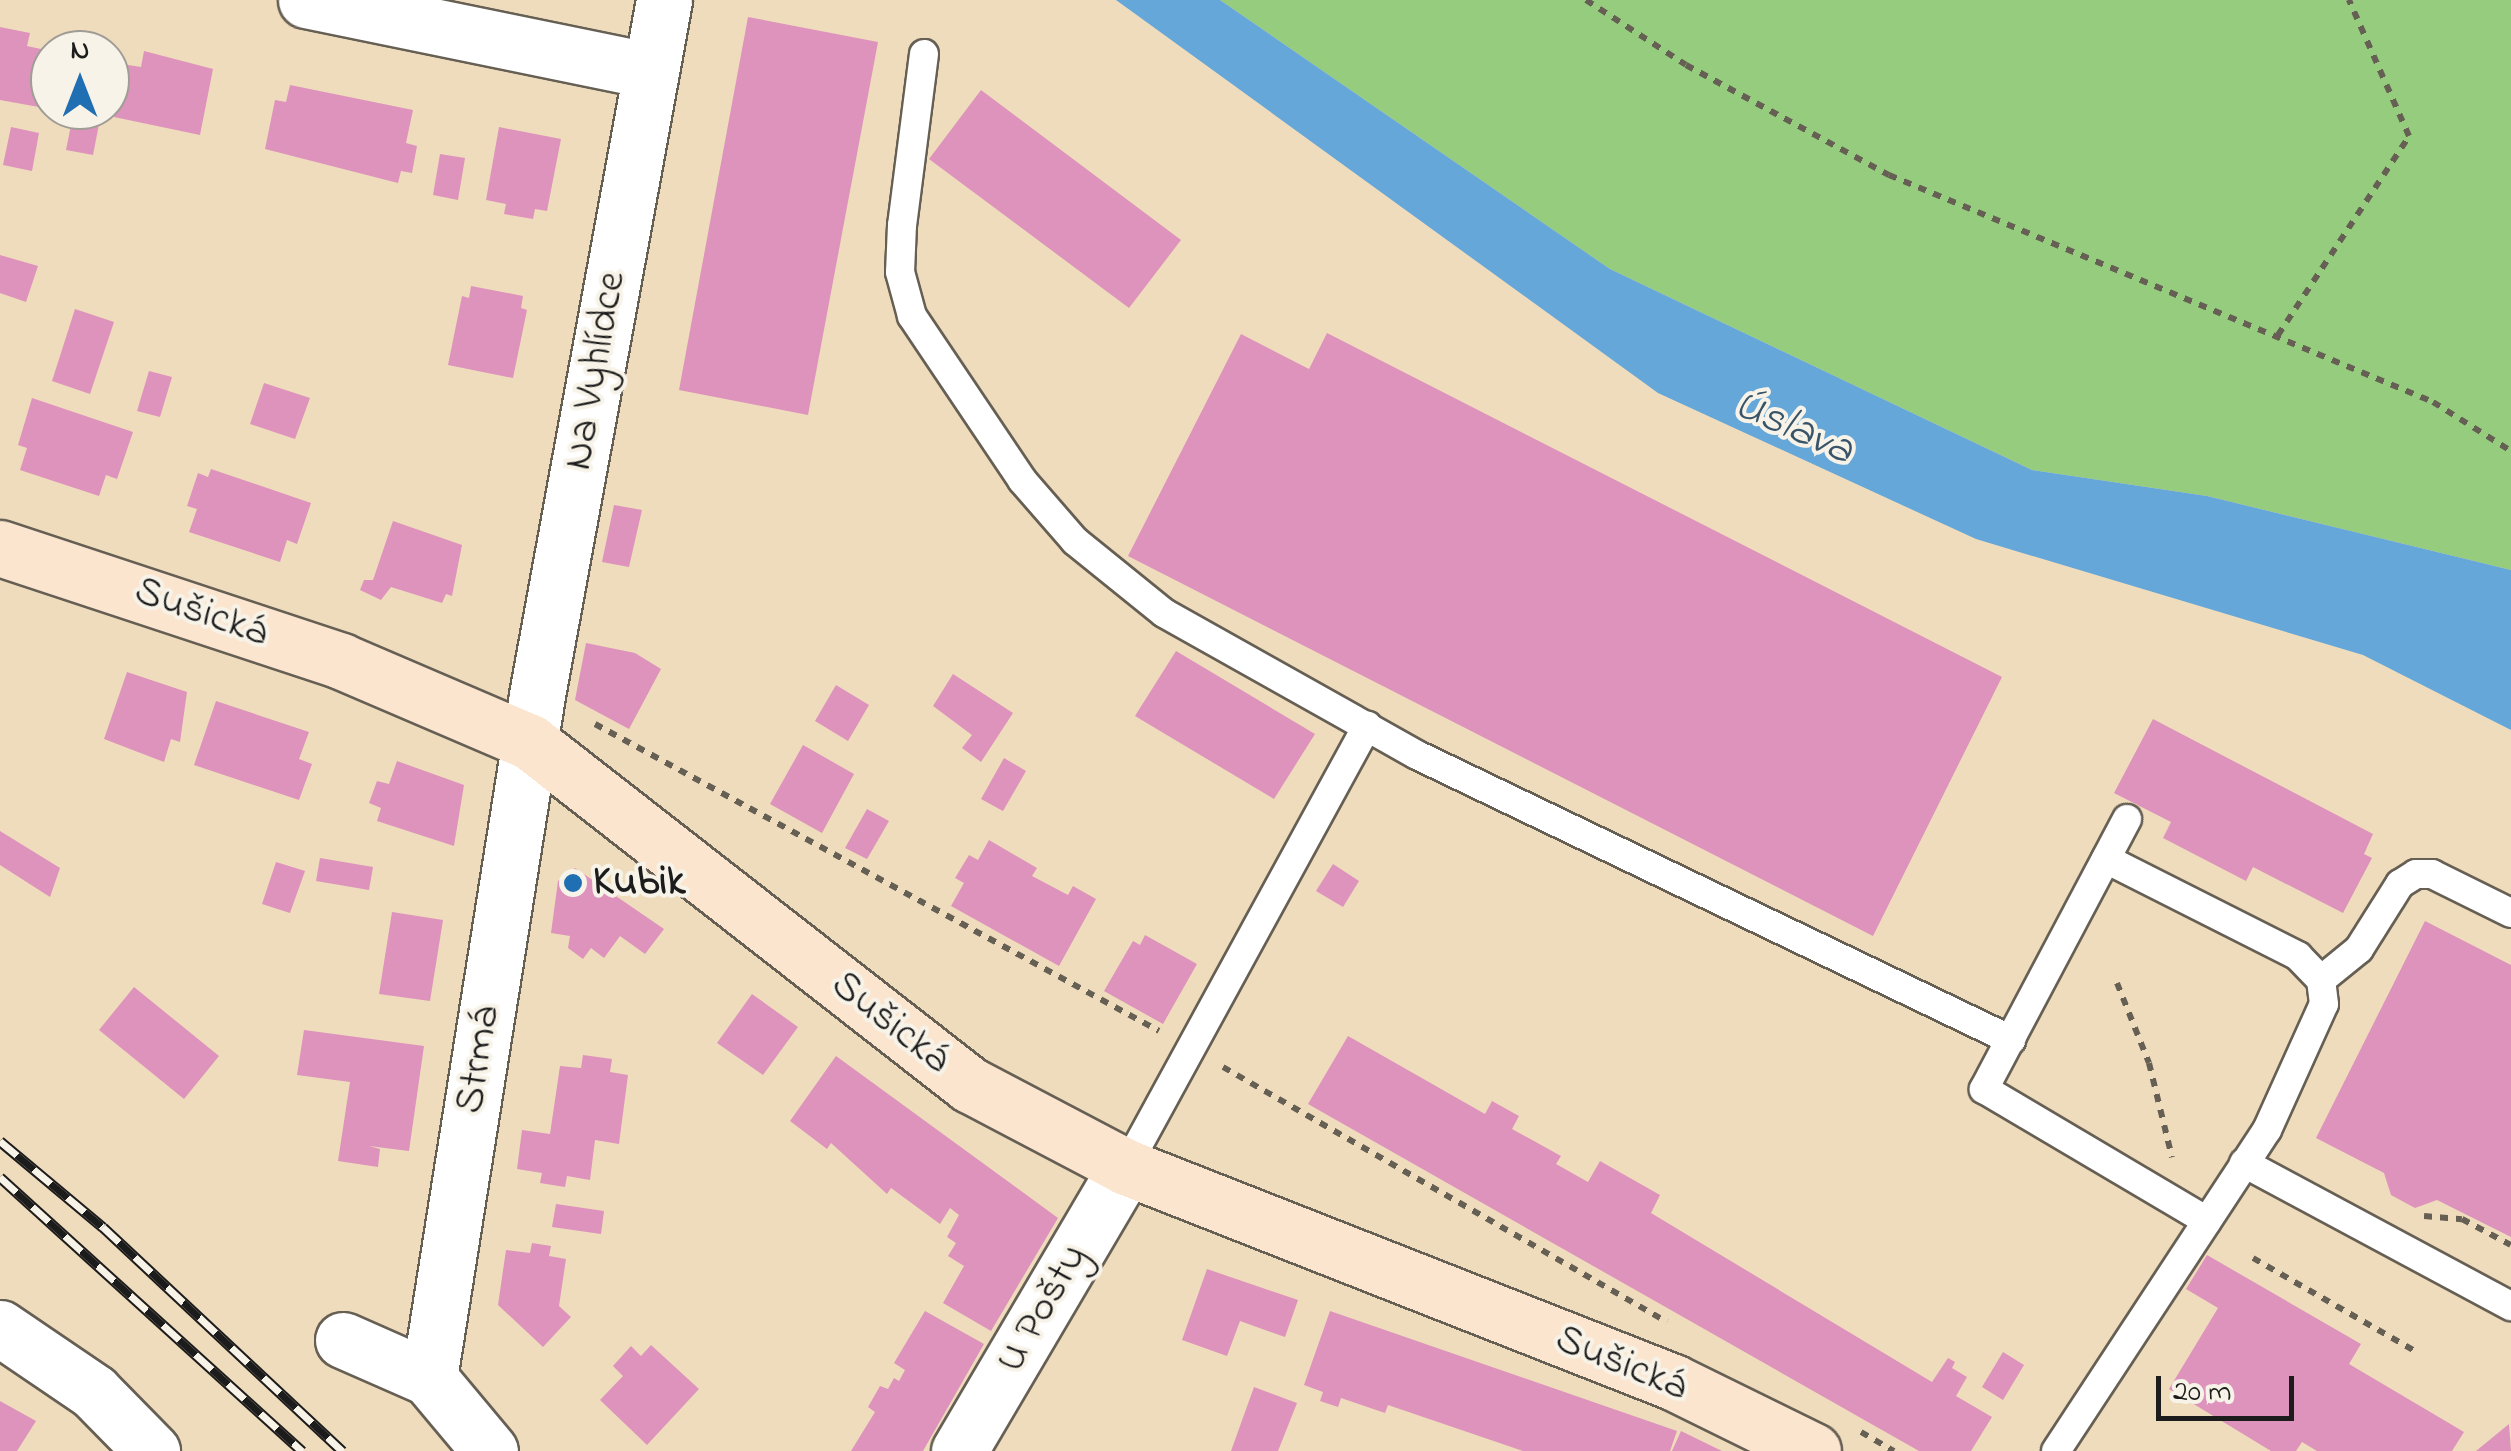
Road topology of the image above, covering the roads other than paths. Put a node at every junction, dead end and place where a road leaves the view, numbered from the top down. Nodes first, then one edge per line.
1 (306, 0) edge
2 (664, 0) edge
3 (924, 54) dead end
4 (651, 71) junction
5 (0, 548) edge
6 (534, 719) junction
7 (1367, 726) junction
8 (2127, 819) dead end
9 (2106, 859) junction
10 (2511, 912) edge
11 (2322, 980) junction
12 (2010, 1040) junction
13 (2244, 1163) junction
14 (1126, 1167) junction
15 (2206, 1220) junction
16 (2511, 1306) edge
17 (0, 1328) edge
18 (343, 1340) dead end
19 (428, 1378) junction
20 (1828, 1436) edge
21 (152, 1451) edge
22 (490, 1451) edge
23 (960, 1451) edge
24 (2056, 1451) edge

1 - 4 street
2 - 4 street, Na Vyhlídce
3 - 7 lane
4 - 6 street, Na Vyhlídce
5 - 6 street, Sušická
6 - 14 street, Sušická
6 - 19 street, Strmá
7 - 12 lane
7 - 14 lane
8 - 9 lane
9 - 11 lane
9 - 12 lane
10 - 11 lane
11 - 13 lane
12 - 15 lane
13 - 15 lane
13 - 16 lane
14 - 20 street, Sušická
14 - 23 street, U Pošty
15 - 24 lane
17 - 21 street
18 - 19 street
19 - 22 street

